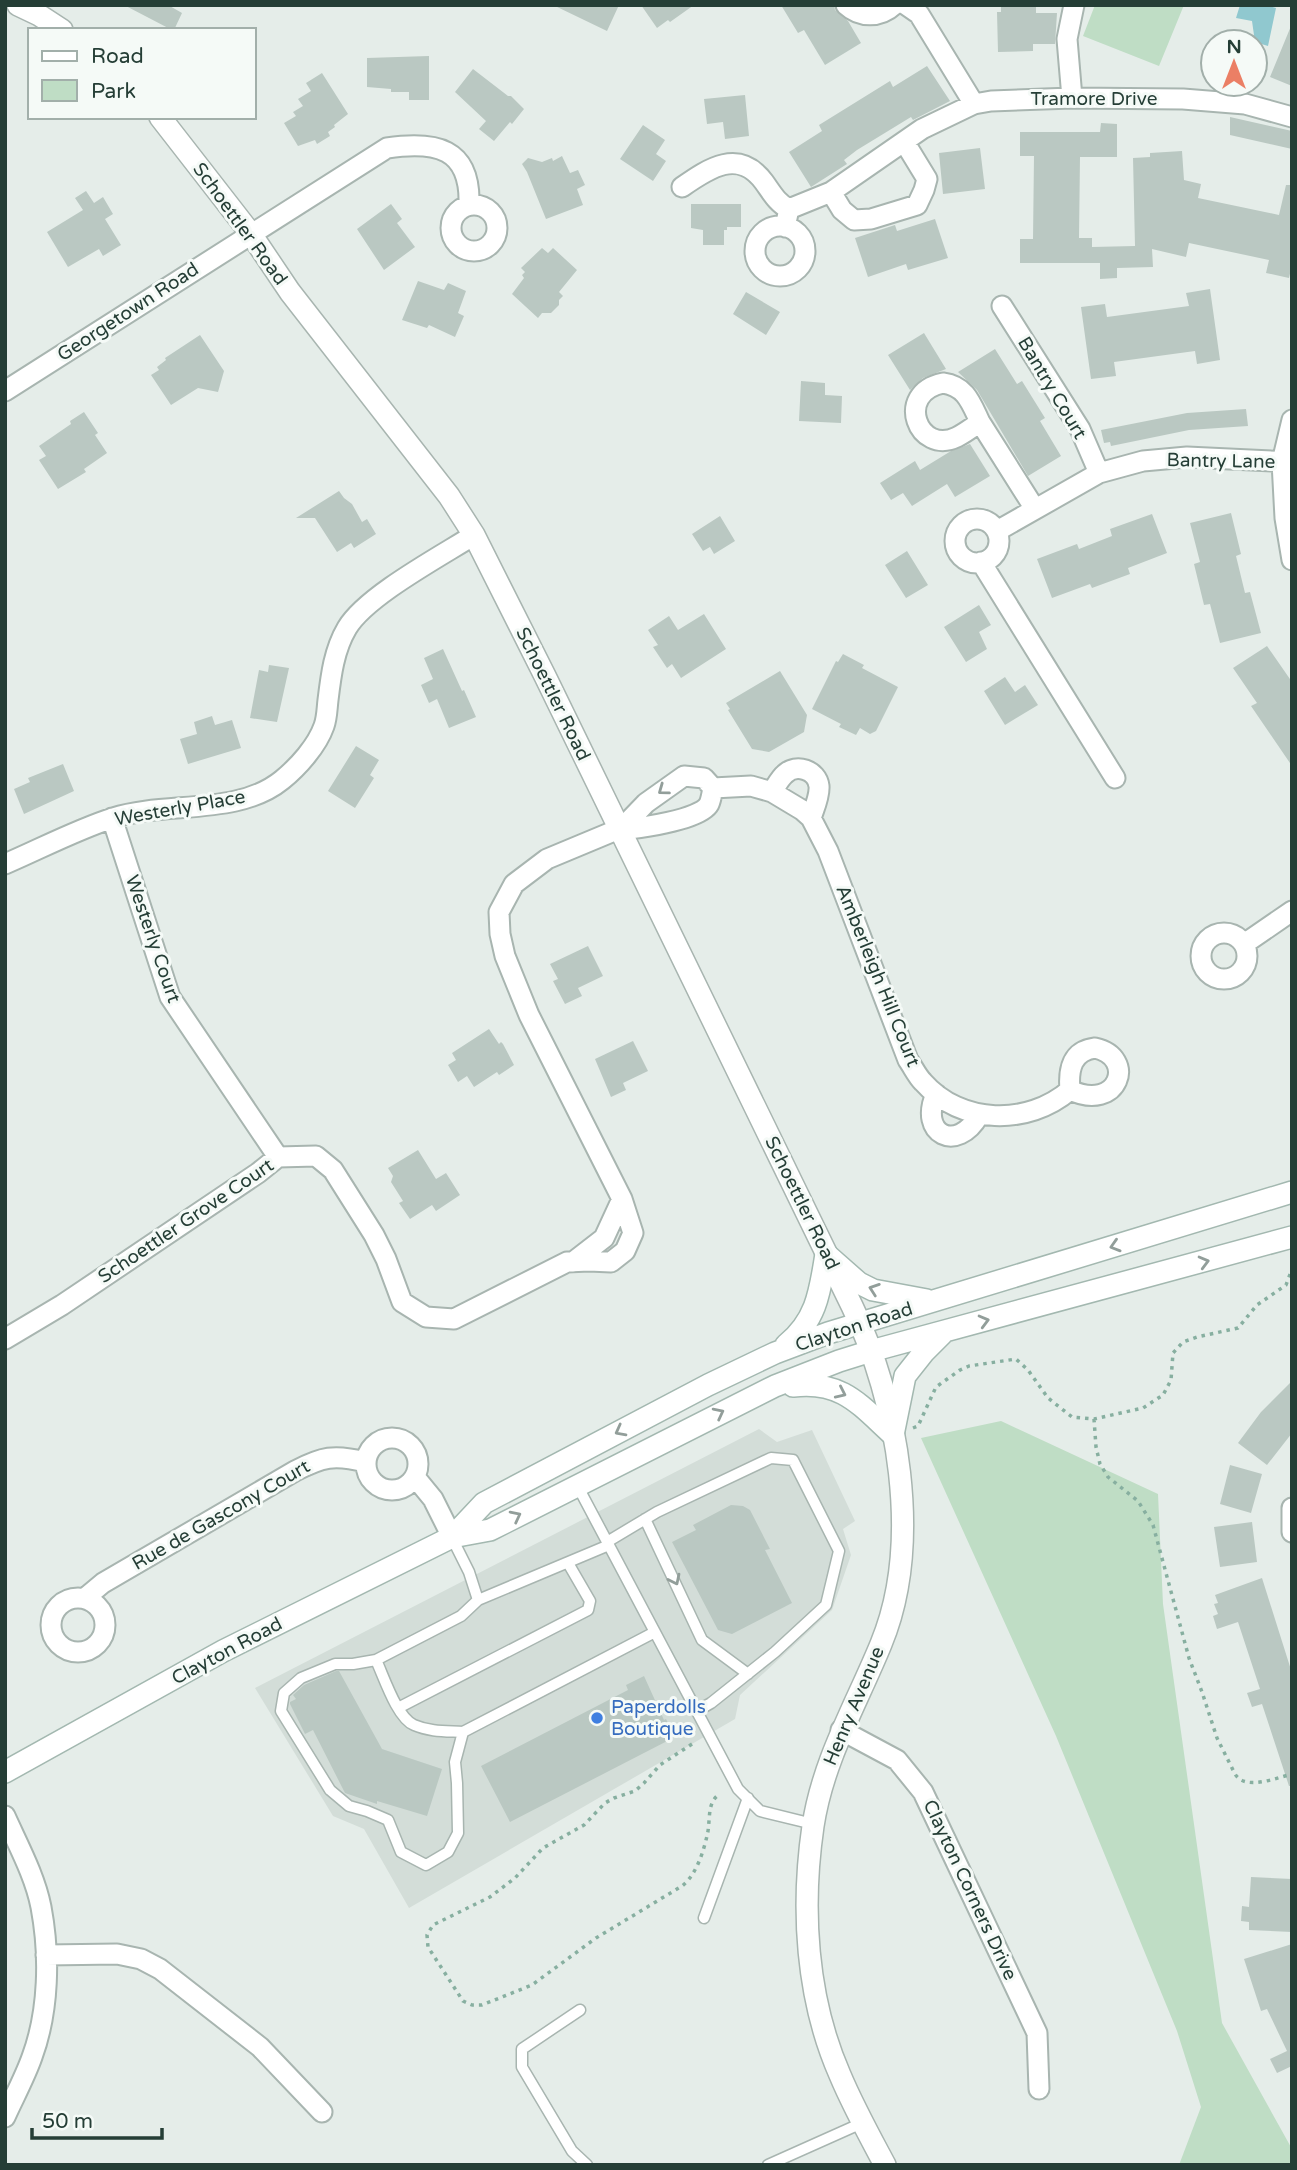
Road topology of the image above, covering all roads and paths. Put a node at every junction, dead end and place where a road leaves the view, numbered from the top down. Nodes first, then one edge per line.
1 (18, 5) edge
2 (846, 5) edge
3 (894, 5) edge
4 (906, 5) edge
5 (1074, 5) edge
6 (41, 10) edge
7 (59, 28) edge
8 (1072, 98) junction
9 (974, 104) junction
10 (1292, 117) edge
11 (162, 119) edge
12 (905, 143) junction
13 (682, 187) dead end
14 (831, 192) junction
15 (469, 205) dead end
16 (250, 234) junction
17 (1002, 306) dead end
18 (5, 391) edge
19 (1292, 420) edge
20 (980, 422) dead end
21 (1287, 462) edge
22 (1099, 473) junction
23 (1035, 509) junction
24 (997, 531) junction
25 (474, 535) junction
26 (1292, 559) edge
27 (981, 562) junction
28 (1115, 778) dead end
29 (713, 788) junction
30 (772, 792) junction
31 (113, 818) junction
32 (811, 818) junction
33 (619, 829) junction
34 (5, 864) edge
35 (1292, 911) edge
36 (1244, 944) dead end
37 (1070, 1090) dead end
38 (936, 1094) junction
39 (979, 1115) junction
40 (278, 1157) junction
41 (1292, 1192) edge
42 (1292, 1237) edge
43 (826, 1254) junction
44 (1292, 1269) edge
45 (933, 1301) junction
46 (860, 1323) junction
47 (943, 1333) junction
48 (5, 1339) edge
49 (871, 1351) junction
50 (775, 1353) junction
51 (775, 1386) junction
52 (1094, 1419) junction
53 (902, 1432) junction
54 (365, 1462) junction
55 (415, 1478) junction
56 (577, 1485) junction
57 (1292, 1508) edge
58 (645, 1519) junction
59 (1292, 1532) edge
60 (452, 1537) junction
61 (608, 1544) junction
62 (568, 1563) junction
63 (85, 1598) dead end
64 (478, 1600) junction
65 (655, 1632) junction
66 (376, 1660) junction
67 (748, 1674) junction
68 (398, 1709) junction
69 (697, 1711) junction
70 (841, 1730) junction
71 (463, 1732) junction
72 (692, 1744) dead end
73 (5, 1772) edge
74 (1292, 1774) edge
75 (719, 1794) dead end
76 (748, 1798) junction
77 (5, 1816) edge
78 (813, 1824) junction
79 (704, 1917) dead end
80 (46, 1955) junction
81 (580, 2010) dead end
82 (1039, 2090) dead end
83 (322, 2112) dead end
84 (5, 2117) edge
85 (863, 2123) junction
86 (587, 2165) edge
87 (768, 2165) edge
88 (885, 2165) edge

1 - 6 main road
2 - 3 street
4 - 9 street
5 - 8 street
6 - 7 main road
8 - 9 street, Tramore Drive
8 - 10 street, Tramore Drive
9 - 12 street, Tramore Drive
11 - 16 main road, Schoettler Road
12 - 14 street, Tramore Drive
12 - 14 street
13 - 14 street, Tramore Drive
15 - 16 street, Georgetown Road
16 - 18 street, Georgetown Road
16 - 25 main road, Schoettler Road
17 - 22 street, Bantry Court
19 - 21 street
20 - 23 street
21 - 22 street, Bantry Lane
21 - 26 street
22 - 23 street, Bantry Lane
23 - 24 street, Bantry Lane
24 - 27 street
24 - 27 street
25 - 31 street, Westerly Place
25 - 33 main road, Schoettler Road
27 - 28 street
29 - 30 street, Amberleigh Hill Court
29 - 33 street
29 -> 33 street, Amberleigh Hill Court
30 - 32 street, Amberleigh Hill Court
30 - 32 street
31 - 34 street, Westerly Place
31 - 40 street, Westerly Court
32 - 38 street, Amberleigh Hill Court
33 - 40 street, Schoettler Grove Court
33 - 43 main road, Schoettler Road
35 - 36 street
37 - 39 street, Amberleigh Hill Court
38 - 39 street, Amberleigh Hill Court
38 - 39 street
40 - 48 street, Schoettler Grove Court
41 -> 45 main road, Clayton Road
47 -> 42 main road, Clayton Road
45 -> 43 main road
43 - 46 main road, Schoettler Road
43 - 50 main road
44 - 52 path
45 - 46 main road, Clayton Road
46 - 49 main road, Henry Avenue
46 - 50 main road, Clayton Road
47 - 49 main road, Clayton Road
47 - 53 main road
49 - 51 main road, Clayton Road
49 - 53 main road, Henry Avenue
50 -> 60 main road, Clayton Road
51 -> 53 main road
56 -> 51 main road, Clayton Road
52 - 53 path
52 - 74 path
53 - 70 main road, Henry Avenue
54 - 55 street
54 - 55 street
54 - 63 street, Rue de Gascony Court
55 - 60 street
60 -> 56 main road, Clayton Road
56 - 61 lane
57 - 59 street
58 - 61 lane
58 -> 67 lane
58 - 67 lane
60 - 64 lane
60 - 73 main road, Clayton Road
61 - 62 lane
61 - 65 lane
62 - 64 lane
62 - 68 lane
64 - 66 lane
65 - 69 lane
65 - 71 lane
66 - 68 lane
66 - 71 lane
67 - 69 lane
68 - 71 lane
69 - 76 lane
70 - 78 main road, Henry Avenue
70 - 82 street, Clayton Corners Drive
72 - 75 path
76 - 78 lane
76 - 79 lane
77 - 80 street
78 - 85 main road, Henry Avenue
80 - 83 street
80 - 84 street
81 - 86 lane
85 - 87 lane
85 - 88 main road, Henry Avenue

